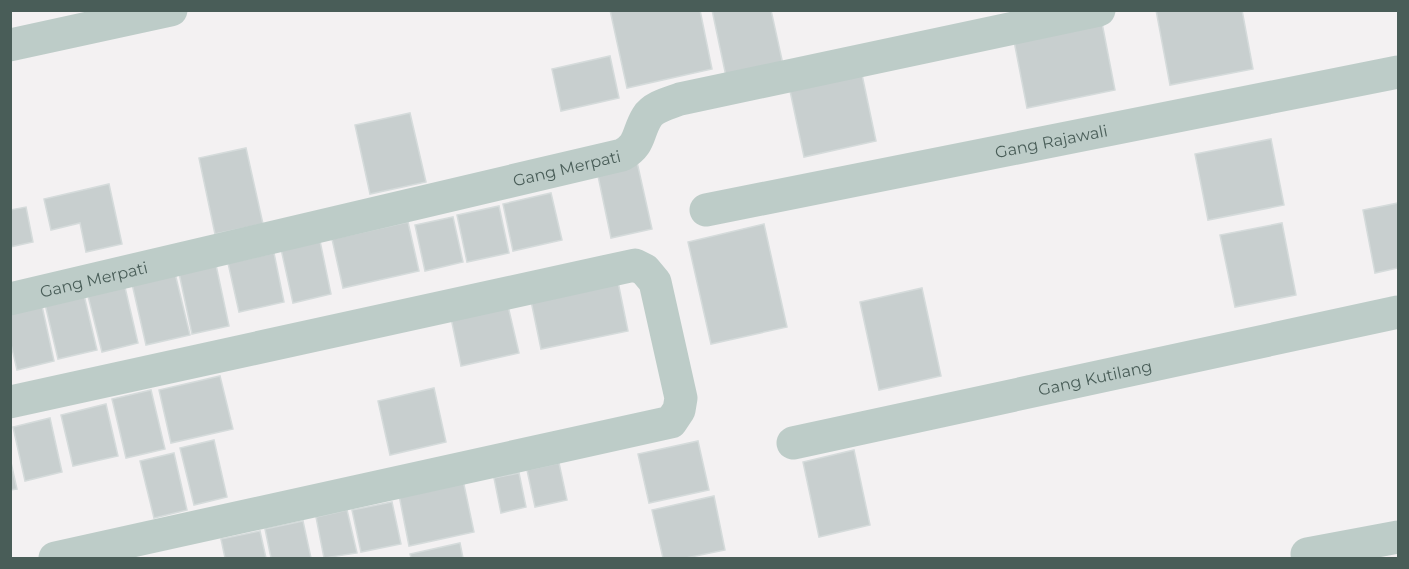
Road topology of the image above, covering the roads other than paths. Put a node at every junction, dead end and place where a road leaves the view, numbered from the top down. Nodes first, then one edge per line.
1 (171, 10) edge
2 (1099, 10) edge
3 (44, 23) edge
4 (10, 45) edge
5 (1398, 72) edge
6 (706, 210) dead end
7 (10, 299) edge
8 (1398, 312) edge
9 (10, 402) edge
10 (793, 443) dead end
11 (1398, 537) edge
12 (1307, 554) dead end
13 (55, 558) edge

1 - 3 street
2 - 7 street, Gang Merpati
3 - 4 street
5 - 6 street, Gang Rajawali
8 - 10 street, Gang Kutilang
9 - 13 street
11 - 12 street

